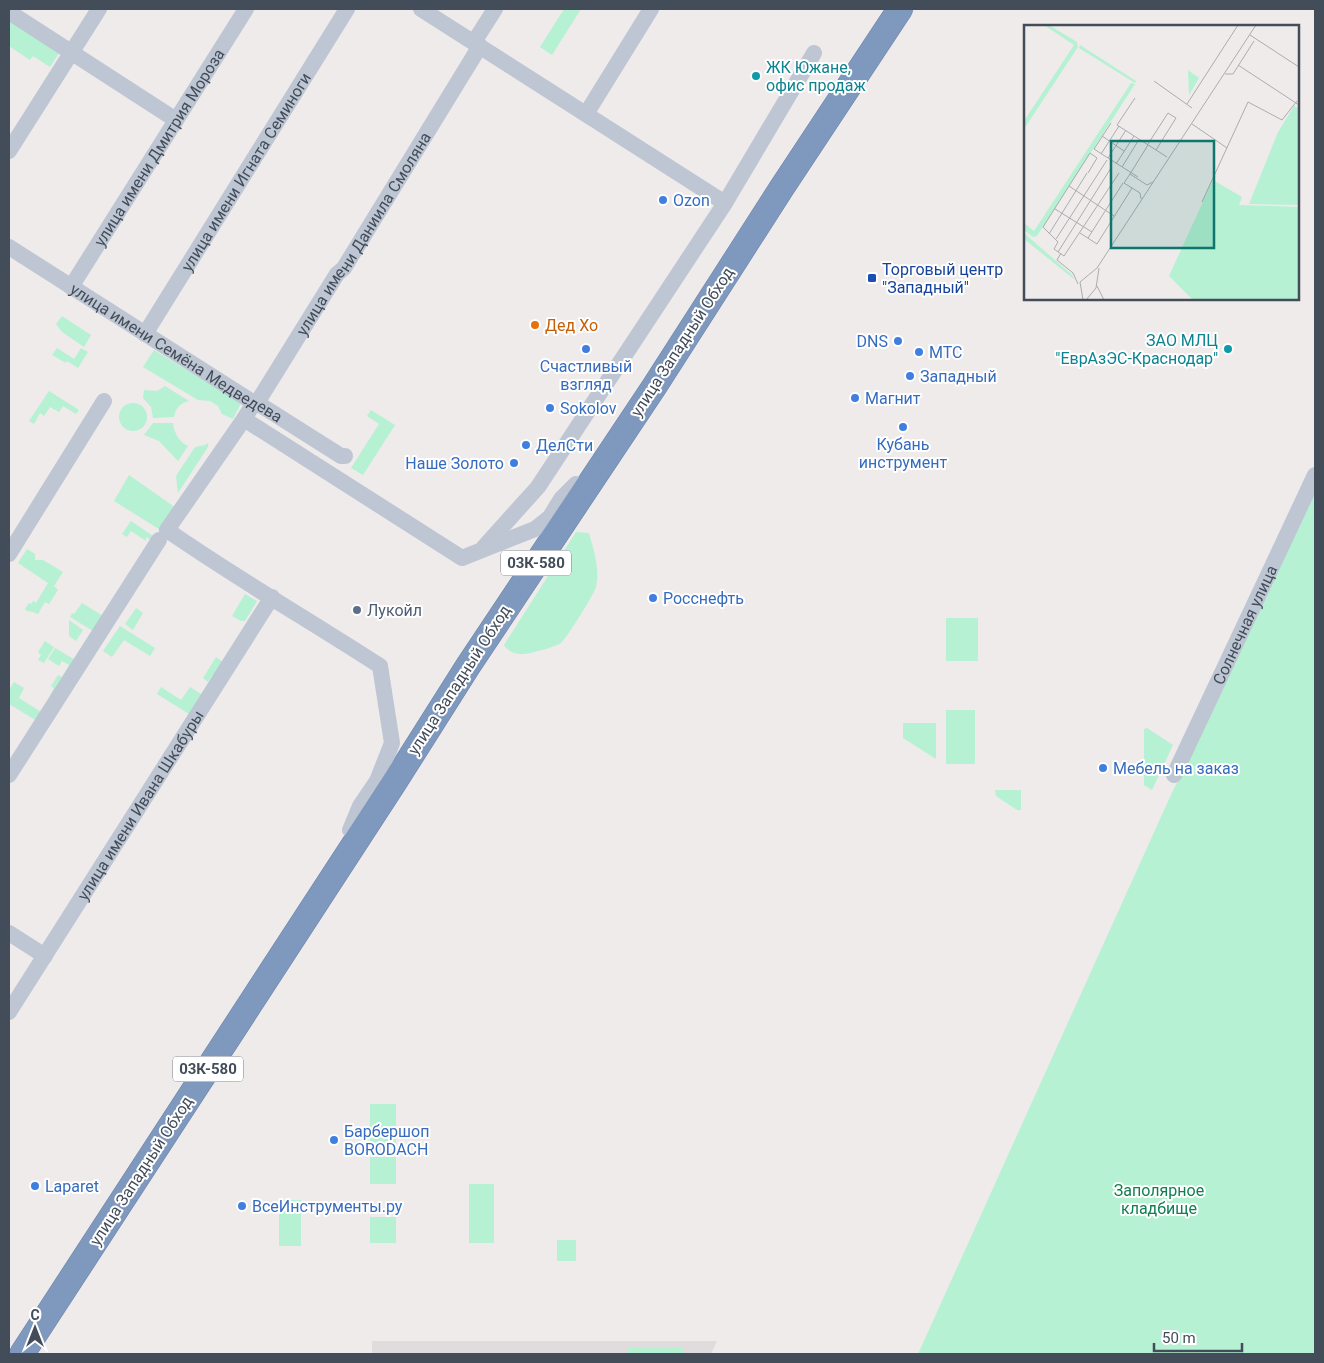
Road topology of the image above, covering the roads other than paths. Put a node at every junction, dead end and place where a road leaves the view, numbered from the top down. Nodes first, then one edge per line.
1 (99, 9) edge
2 (246, 9) edge
3 (347, 9) edge
4 (421, 9) edge
5 (495, 9) edge
6 (651, 9) edge
7 (886, 9) edge
8 (900, 9) edge
9 (9, 12) edge
10 (477, 44) junction
11 (71, 53) junction
12 (814, 53) dead end
13 (586, 114) junction
14 (176, 120) junction
15 (9, 151) edge
16 (725, 203) junction
17 (9, 247) edge
18 (71, 287) junction
19 (145, 334) junction
20 (104, 401) dead end
21 (254, 402) junction
22 (244, 419) junction
23 (345, 456) dead end
24 (1315, 475) edge
25 (576, 484) junction
26 (159, 540) dead end
27 (482, 550) junction
28 (9, 554) edge
29 (272, 597) junction
30 (9, 775) edge
31 (1174, 775) dead end
32 (350, 830) junction
33 (9, 933) edge
34 (45, 956) junction
35 (9, 1012) edge
36 (9, 1354) edge
37 (22, 1354) edge

1 - 11 street
2 - 14 street, улица имени Дмитрия Мороза
3 - 19 street, улица имени Игната Семиноги
4 - 10 street
5 - 10 street, улица имени Даниила Смоляна
6 - 13 street
7 - 25 highway, улица Западный Обход / 03К-580
8 - 37 highway, улица Западный Обход / 03К-580
9 - 11 street
10 - 13 street
10 - 21 street, улица имени Даниила Смоляна
11 - 14 street
11 - 15 street
12 - 16 street
13 - 16 street
14 - 18 street, улица имени Дмитрия Мороза
16 - 27 street
17 - 18 street, улица имени Семёна Медведева
18 - 19 street, улица имени Семёна Медведева
19 - 21 street, улица имени Семёна Медведева
20 - 28 street
21 - 22 street, улица имени Даниила Смоляна
21 - 23 street, улица имени Семёна Медведева
22 - 27 street
22 - 29 street, улица имени Даниила Смоляна
24 - 31 street, Солнечная улица
25 - 27 street
25 - 32 highway, улица Западный Обход / 03К-580
26 - 30 street
29 - 32 street
29 - 34 street, улица имени Ивана Шкабуры
32 - 36 highway, улица Западный Обход / 03К-580
33 - 34 street
34 - 35 street, улица имени Ивана Шкабуры

